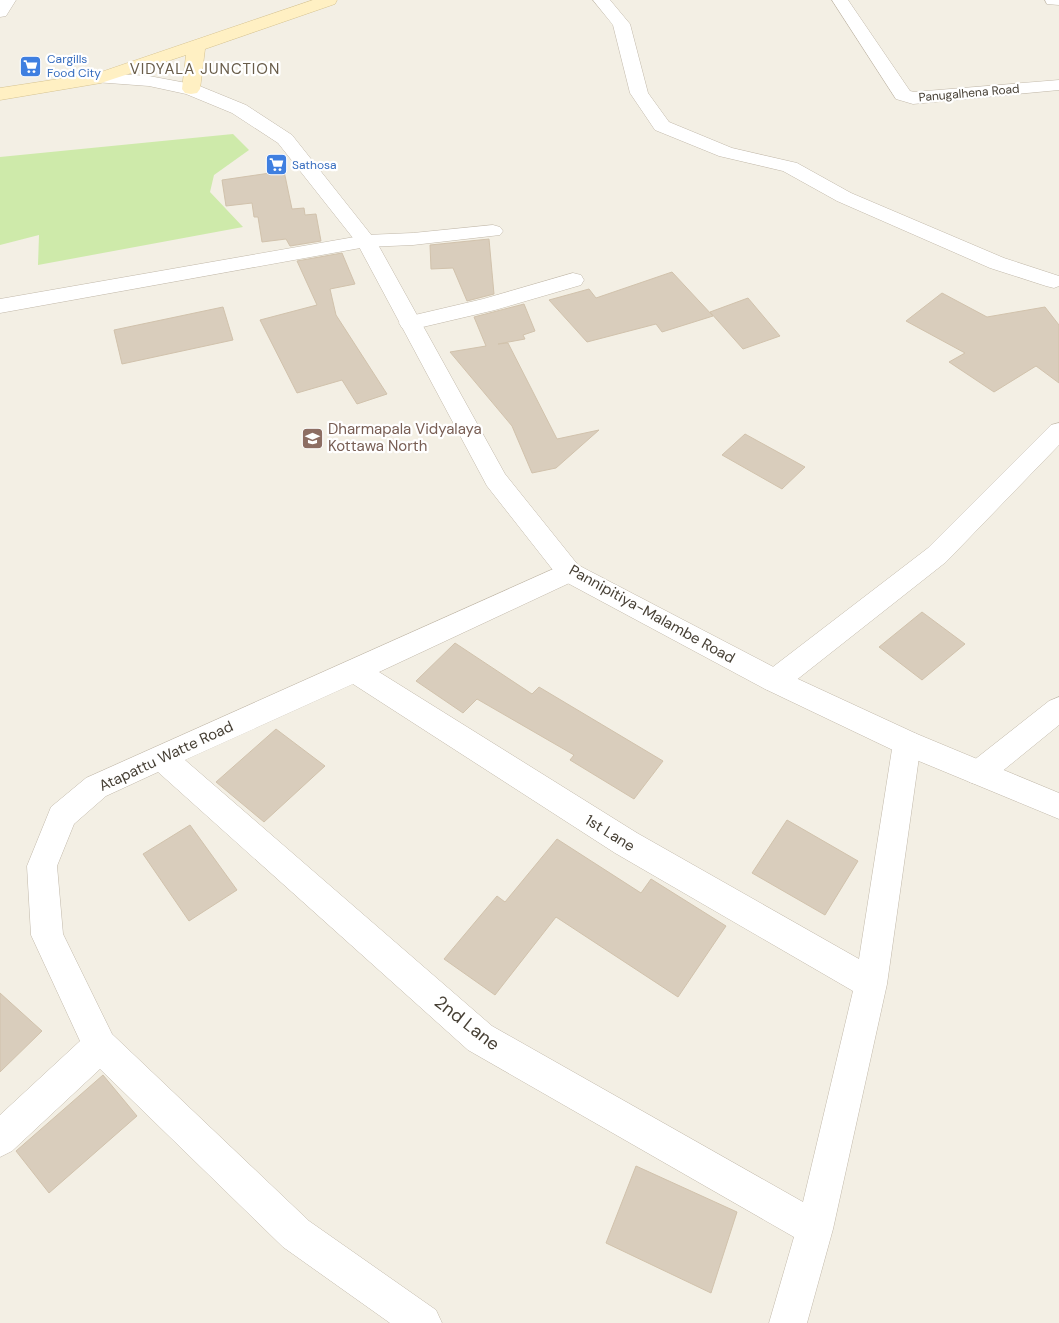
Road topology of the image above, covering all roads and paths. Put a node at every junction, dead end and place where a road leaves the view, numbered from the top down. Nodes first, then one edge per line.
1 (8, 0) edge
2 (329, 0) edge
3 (600, 0) edge
4 (840, 0) edge
5 (1053, 0) edge
6 (1059, 0) edge
7 (0, 12) edge
8 (205, 41) junction
9 (101, 78) junction
10 (1059, 85) edge
11 (191, 89) junction
12 (0, 94) edge
13 (492, 231) dead end
14 (366, 241) junction
15 (573, 280) dead end
16 (1054, 281) dead end
17 (0, 306) edge
18 (410, 323) junction
19 (1059, 431) edge
20 (569, 572) junction
21 (355, 672) junction
22 (775, 681) junction
23 (1059, 709) edge
24 (908, 743) junction
25 (161, 757) junction
26 (979, 773) junction
27 (1059, 806) edge
28 (871, 984) junction
29 (100, 1046) junction
30 (0, 1139) edge
31 (814, 1230) junction
32 (423, 1323) edge
33 (788, 1323) edge

1 - 7 street
2 - 8 main road
3 - 16 street
4 - 10 street, Panugalhena Road
5 - 6 street
8 - 9 main road
8 - 11 main road
9 - 11 street, Pannipitiya-Malambe Road
9 - 12 main road
11 - 14 street, Pannipitiya-Malambe Road
13 - 14 street
14 - 17 street
14 - 18 street, Pannipitiya-Malambe Road
15 - 18 street
18 - 20 street, Pannipitiya-Malambe Road
19 - 22 street
20 - 21 street, Atapattu Watte Road
20 - 22 street, Pannipitiya-Malambe Road
21 - 25 street, Atapattu Watte Road
21 - 28 street, 1st Lane
22 - 24 street, Pannipitiya-Malambe Road
23 - 26 street
24 - 26 street, Pannipitiya-Malambe Road
24 - 28 street
25 - 29 street, Atapattu Watte Road
25 - 31 street, 2nd Lane
26 - 27 street, Pannipitiya-Malambe Road
28 - 31 street
29 - 30 street
29 - 32 street
31 - 33 street

